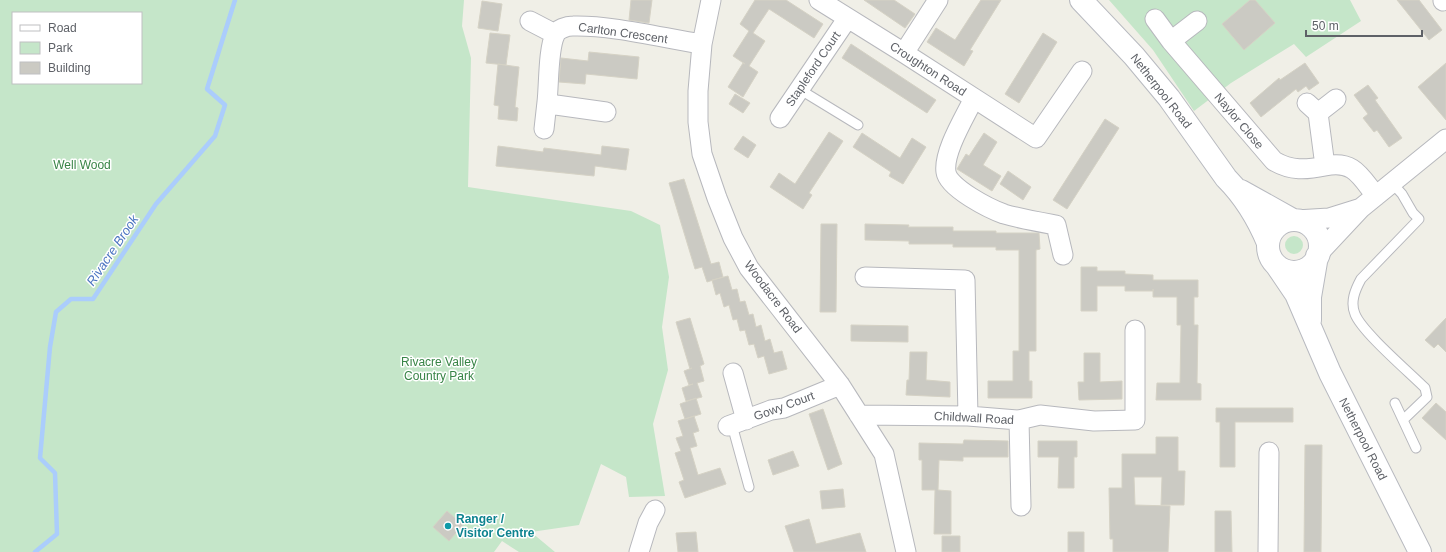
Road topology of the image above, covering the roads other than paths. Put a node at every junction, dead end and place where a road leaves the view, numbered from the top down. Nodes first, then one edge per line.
1 (711, 0) edge
2 (819, 0) edge
3 (938, 0) edge
4 (1081, 0) edge
5 (846, 19) junction
6 (1155, 19) dead end
7 (530, 21) dead end
8 (1197, 21) dead end
9 (555, 34) junction
10 (1171, 41) junction
11 (702, 44) junction
12 (904, 53) junction
13 (1082, 71) dead end
14 (800, 89) junction
15 (974, 98) junction
16 (1336, 99) dead end
17 (547, 102) junction
18 (606, 112) dead end
19 (780, 118) dead end
20 (858, 125) dead end
21 (544, 129) dead end
22 (1446, 139) edge
23 (1325, 166) junction
24 (1392, 183) junction
25 (1235, 187) junction
26 (1376, 196) junction
27 (1361, 208) junction
28 (1295, 220) junction
29 (1268, 243) junction
30 (1063, 255) dead end
31 (1318, 255) junction
32 (1277, 266) junction
33 (865, 277) dead end
34 (1309, 325) junction
35 (1135, 330) dead end
36 (733, 373) dead end
37 (840, 385) junction
38 (1395, 403) dead end
39 (859, 416) junction
40 (968, 416) junction
41 (1019, 420) junction
42 (1402, 420) junction
43 (735, 424) junction
44 (1416, 448) dead end
45 (1269, 452) dead end
46 (749, 487) dead end
47 (1021, 506) dead end
48 (655, 510) dead end
49 (639, 552) edge
50 (906, 552) edge
51 (1268, 552) edge
52 (1420, 552) edge

1 - 11 street, Woodacre Road
2 - 5 street, Croughton Road
3 - 12 street
4 - 25 main road, Netherpool Road
5 - 12 street, Croughton Road
5 - 14 street, Stapleford Court
6 - 10 street, Naylor Close
7 - 9 street
8 - 10 street
9 - 11 street, Carlton Crescent
9 - 17 street
10 - 23 street, Naylor Close
11 - 37 street, Woodacre Road
12 - 15 street, Croughton Road
13 - 15 street, Croughton Road
14 - 19 street, Stapleford Court
14 - 20 lane
15 - 30 street
16 - 23 street
17 - 18 street
17 - 21 street
22 - 24 street
23 - 26 street, Naylor Close
24 - 26 street
24 - 42 lane
25 - 28 main road, Netherpool Road
25 - 29 main road, Netherpool Road
26 - 27 street
27 - 28 street
27 - 31 street
28 - 29 main road
28 - 31 main road
29 - 32 main road
31 - 32 main road
31 - 34 main road, Netherpool Road
32 - 34 main road, Netherpool Road
33 - 40 street
34 - 52 main road, Netherpool Road
35 - 41 street, Childwall Road
36 - 43 street
37 - 39 street, Woodacre Road
37 - 43 street, Gowy Court
38 - 42 lane
39 - 40 street, Childwall Road
39 - 50 street, Woodacre Road
40 - 41 street, Childwall Road
41 - 47 street
42 - 44 lane
43 - 46 lane
45 - 51 street
48 - 49 street

